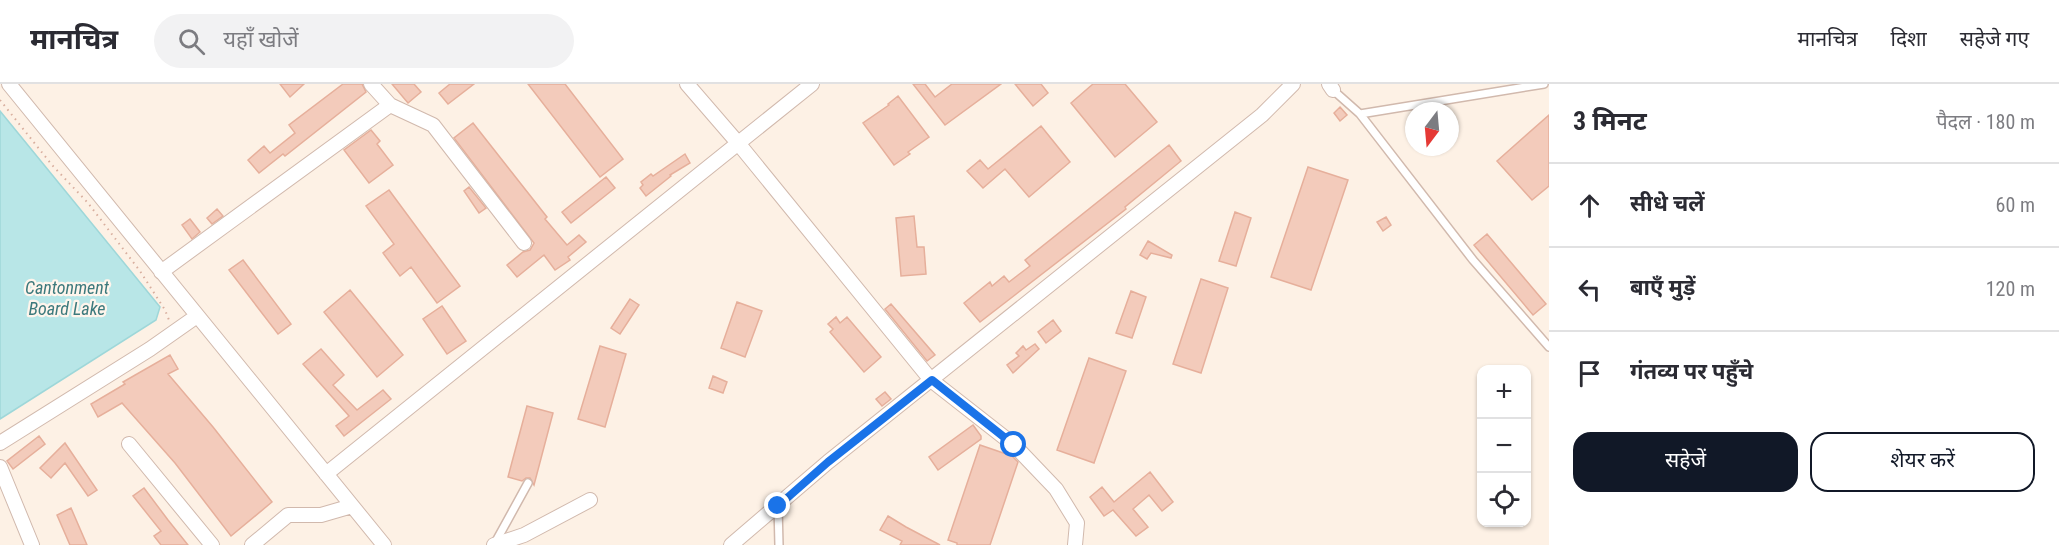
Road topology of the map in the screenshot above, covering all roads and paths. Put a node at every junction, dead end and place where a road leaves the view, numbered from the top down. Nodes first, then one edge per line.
1 (9, 84) edge
2 (371, 84) edge
3 (687, 84) edge
4 (812, 84) edge
5 (1293, 84) edge
6 (1545, 84) edge
7 (1331, 87) edge
8 (0, 100) edge
9 (390, 105) junction
10 (1360, 114) junction
11 (738, 143) junction
12 (524, 243) dead end
13 (161, 272) junction
14 (197, 316) junction
15 (166, 325) dead end
16 (1549, 348) edge
17 (932, 380) junction
18 (0, 443) edge
19 (129, 444) dead end
20 (0, 468) edge
21 (326, 474) junction
22 (528, 483) dead end
23 (590, 500) dead end
24 (352, 506) junction
25 (778, 506) junction
26 (32, 545) edge
27 (212, 545) edge
28 (252, 545) edge
29 (384, 545) edge
30 (494, 545) edge
31 (731, 545) edge
32 (779, 545) edge
33 (1076, 545) edge

1 - 13 street
2 - 9 street
3 - 11 street
4 - 11 street
5 - 17 street
6 - 10 lane
7 - 10 lane
8 - 15 path
9 - 12 street
9 - 13 street
10 - 16 lane
11 - 17 street
11 - 21 street
13 - 14 street
14 - 18 street
14 - 21 street
17 - 25 street
17 - 33 street
19 - 27 street
20 - 26 street
21 - 24 street
22 - 30 lane
23 - 30 street
24 - 28 street
24 - 29 street
25 - 31 street
25 - 32 lane

